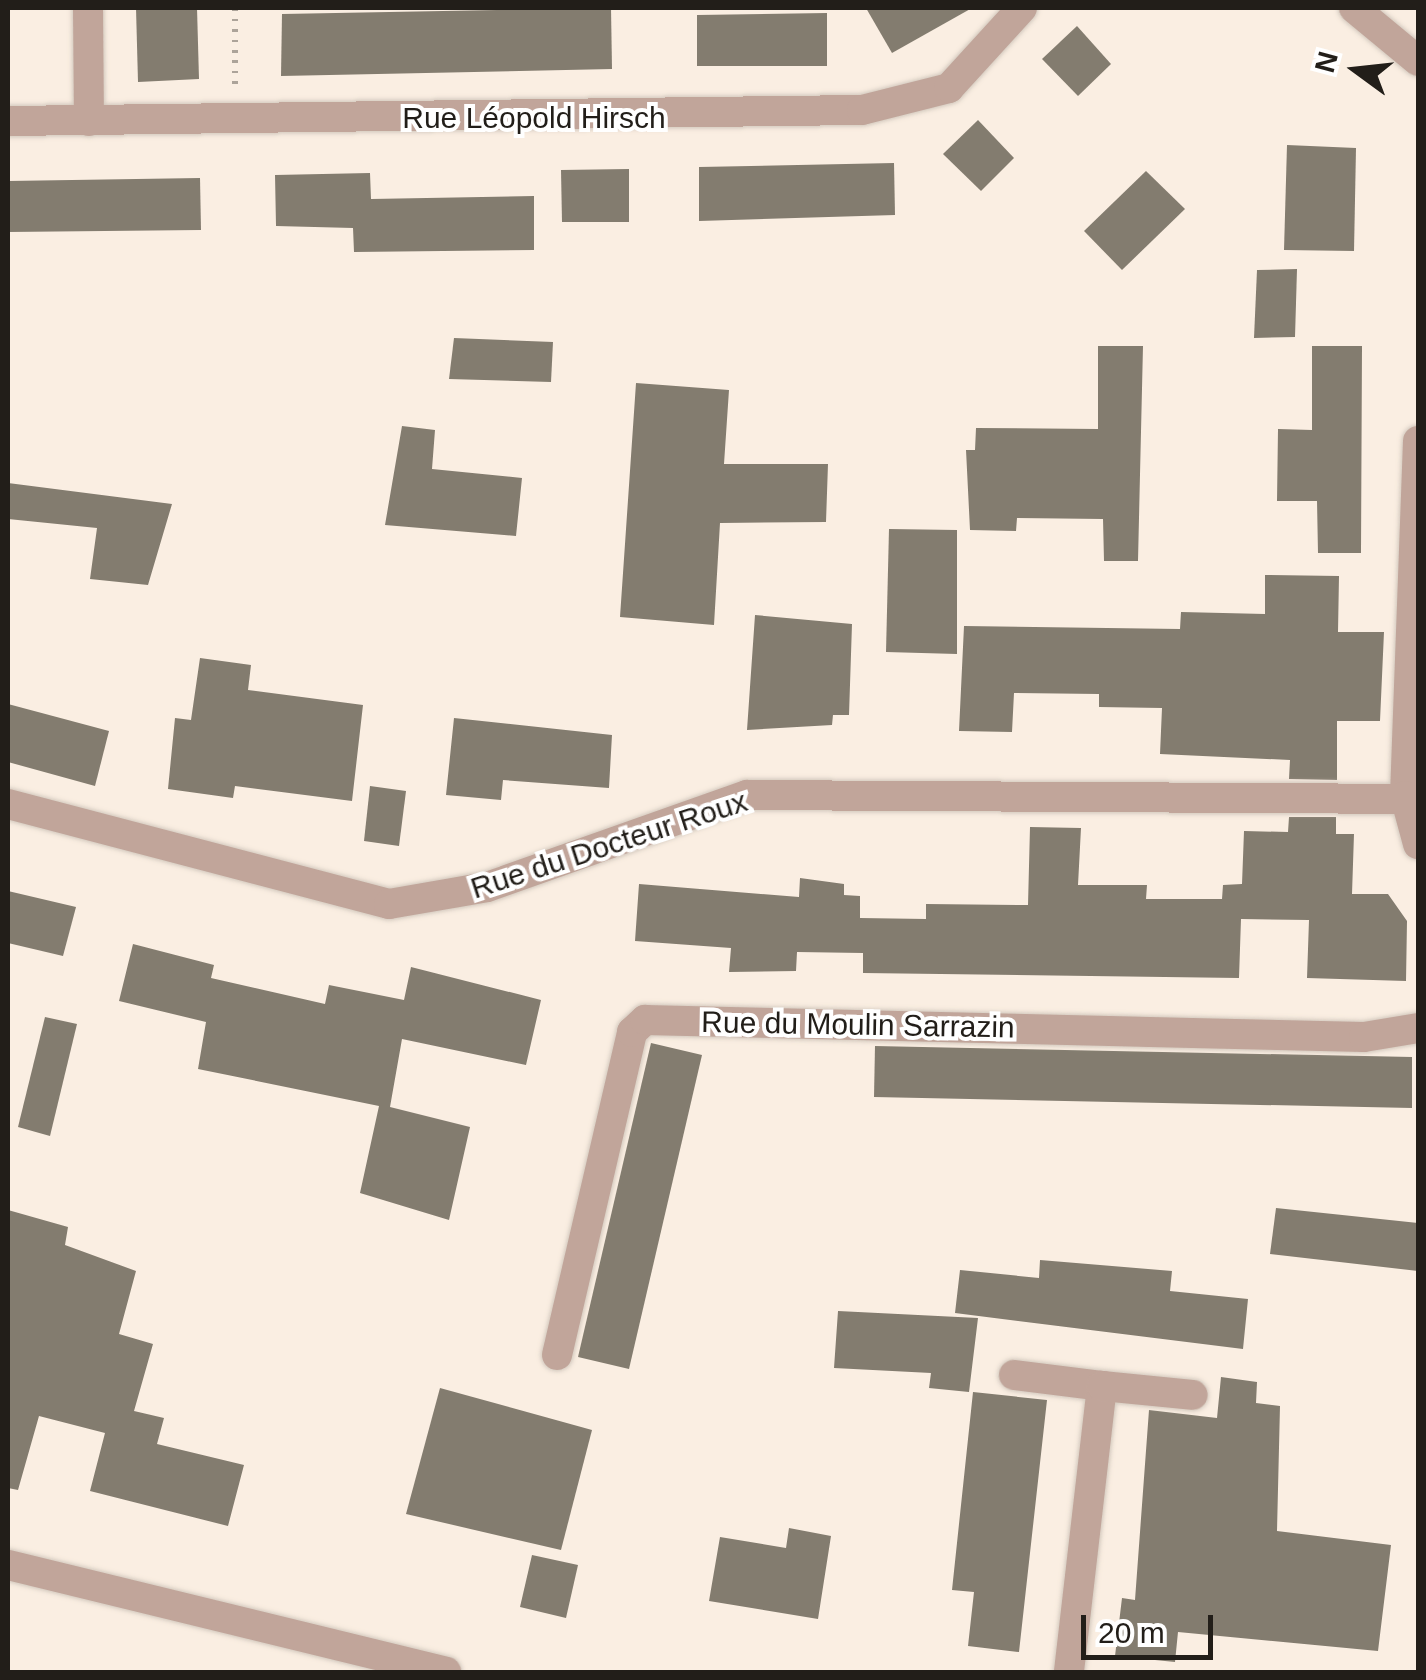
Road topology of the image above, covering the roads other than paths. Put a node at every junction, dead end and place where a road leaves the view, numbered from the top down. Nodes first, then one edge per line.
1 (88, 8) edge
2 (1022, 8) edge
3 (1354, 8) edge
4 (1418, 61) edge
5 (89, 121) junction
6 (8, 122) edge
7 (1418, 441) edge
8 (1411, 797) edge
9 (8, 804) edge
10 (1418, 844) edge
11 (1418, 1028) edge
12 (557, 1355) dead end
13 (1014, 1375) dead end
14 (1102, 1386) junction
15 (1193, 1396) dead end
16 (8, 1565) edge
17 (446, 1672) edge
18 (1069, 1672) edge

1 - 5 street
2 - 5 street, Rue Léopold Hirsch
3 - 4 street
5 - 6 street, Rue Léopold Hirsch
7 - 8 street
8 - 9 street, Rue du Docteur Roux
8 - 10 street
11 - 12 street, Rue du Moulin Sarrazin
13 - 14 street
14 - 15 street
14 - 18 street
16 - 17 street

